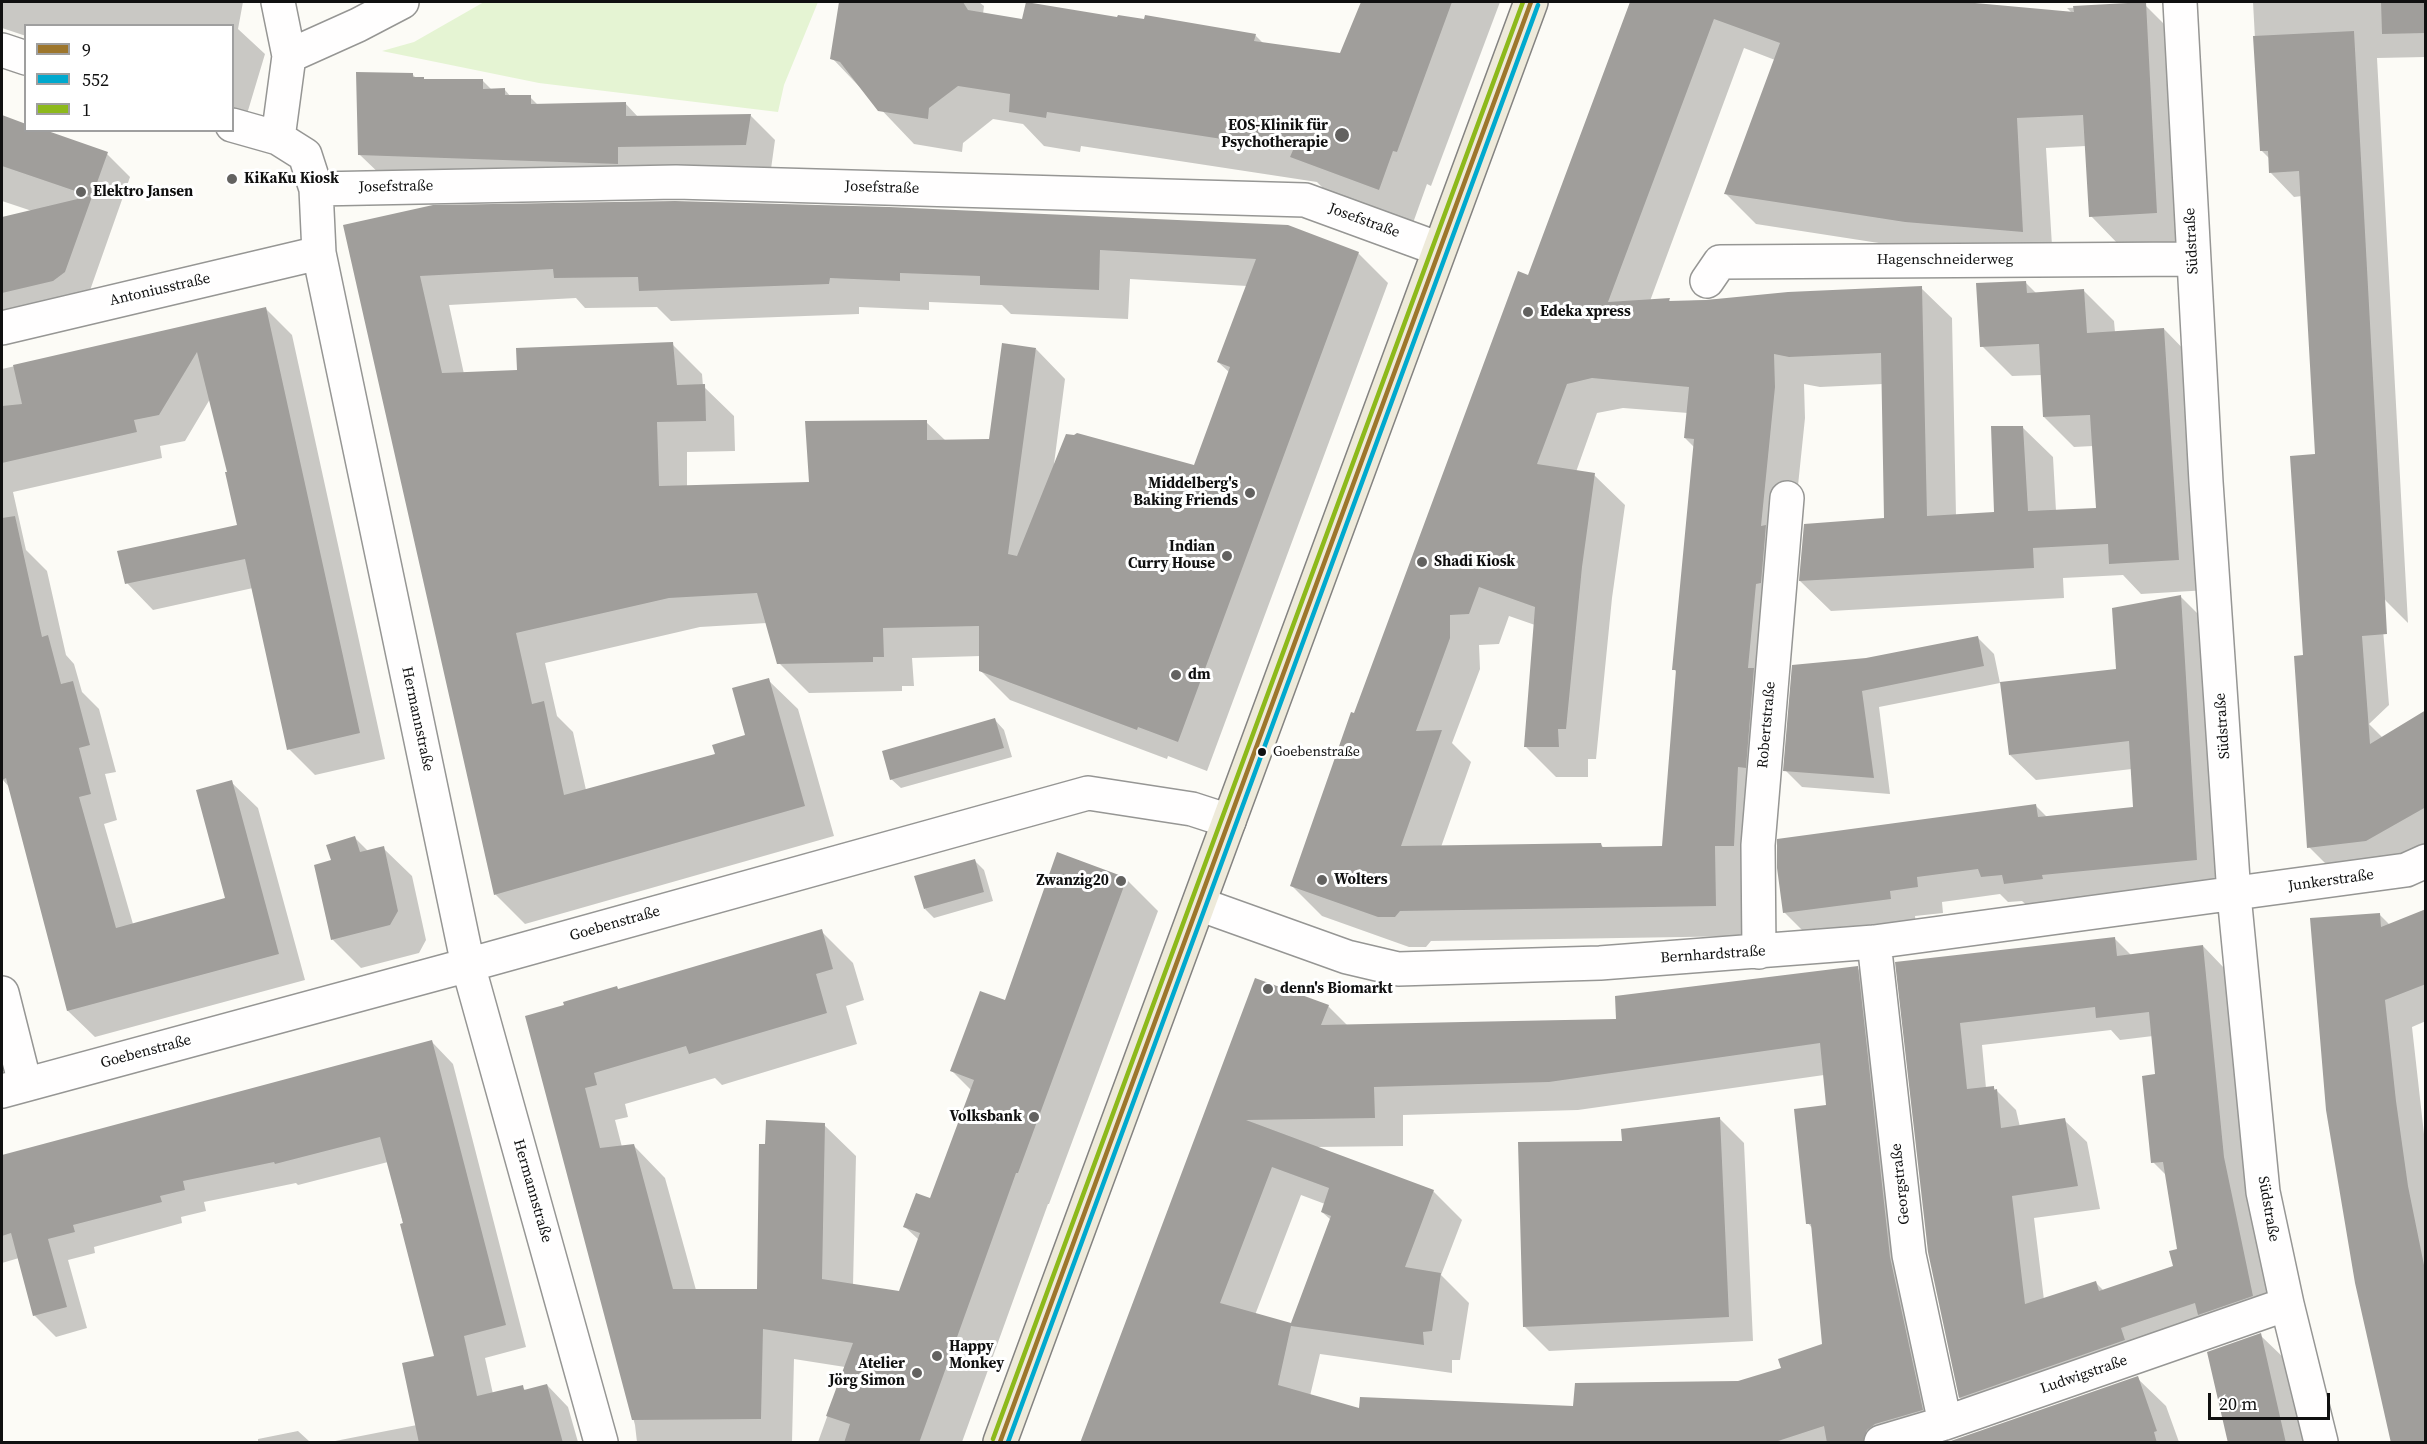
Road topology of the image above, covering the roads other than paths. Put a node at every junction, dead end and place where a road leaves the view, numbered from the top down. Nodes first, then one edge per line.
1 (278, 2) edge
2 (402, 2) edge
3 (1531, 2) edge
4 (2180, 2) edge
5 (2, 50) edge
6 (289, 56) junction
7 (24, 57) edge
8 (234, 126) edge
9 (278, 138) junction
10 (316, 189) junction
11 (1439, 249) junction
12 (319, 253) junction
13 (2193, 259) junction
14 (1707, 281) dead end
15 (2, 328) edge
16 (1787, 498) dead end
17 (1229, 821) junction
18 (2426, 861) edge
19 (2234, 895) junction
20 (1199, 904) junction
21 (1874, 942) junction
22 (1759, 952) junction
23 (468, 965) junction
24 (2, 993) edge
25 (13, 1088) edge
26 (2287, 1304) junction
27 (1945, 1423) junction
28 (602, 1443) edge
29 (1000, 1443) edge
30 (1881, 1443) edge
31 (2321, 1443) edge

1 - 6 street
2 - 6 street
3 - 11 main road
4 - 13 street, Südstraße
5 - 7 street
6 - 9 street
8 - 9 street, Hermannstraße
9 - 10 street, Hermannstraße
10 - 11 street, Josefstraße
10 - 12 street, Hermannstraße
11 - 17 main road
12 - 15 street, Antoniusstraße
12 - 23 street, Hermannstraße
13 - 14 street, Hagenschneiderweg
13 - 19 street, Südstraße
16 - 22 street, Robertstraße
17 - 20 main road
17 - 23 street, Goebenstraße
18 - 19 street, Junkerstraße
19 - 21 street, Bernhardstraße
19 - 26 street, Südstraße
20 - 22 street, Bernhardstraße
20 - 29 main road
21 - 22 street, Bernhardstraße
21 - 27 street, Georgstraße
23 - 25 street, Goebenstraße
23 - 28 street, Hermannstraße
24 - 25 street
26 - 27 street, Ludwigstraße
26 - 31 street, Südstraße
27 - 30 street, Ludwigstraße

